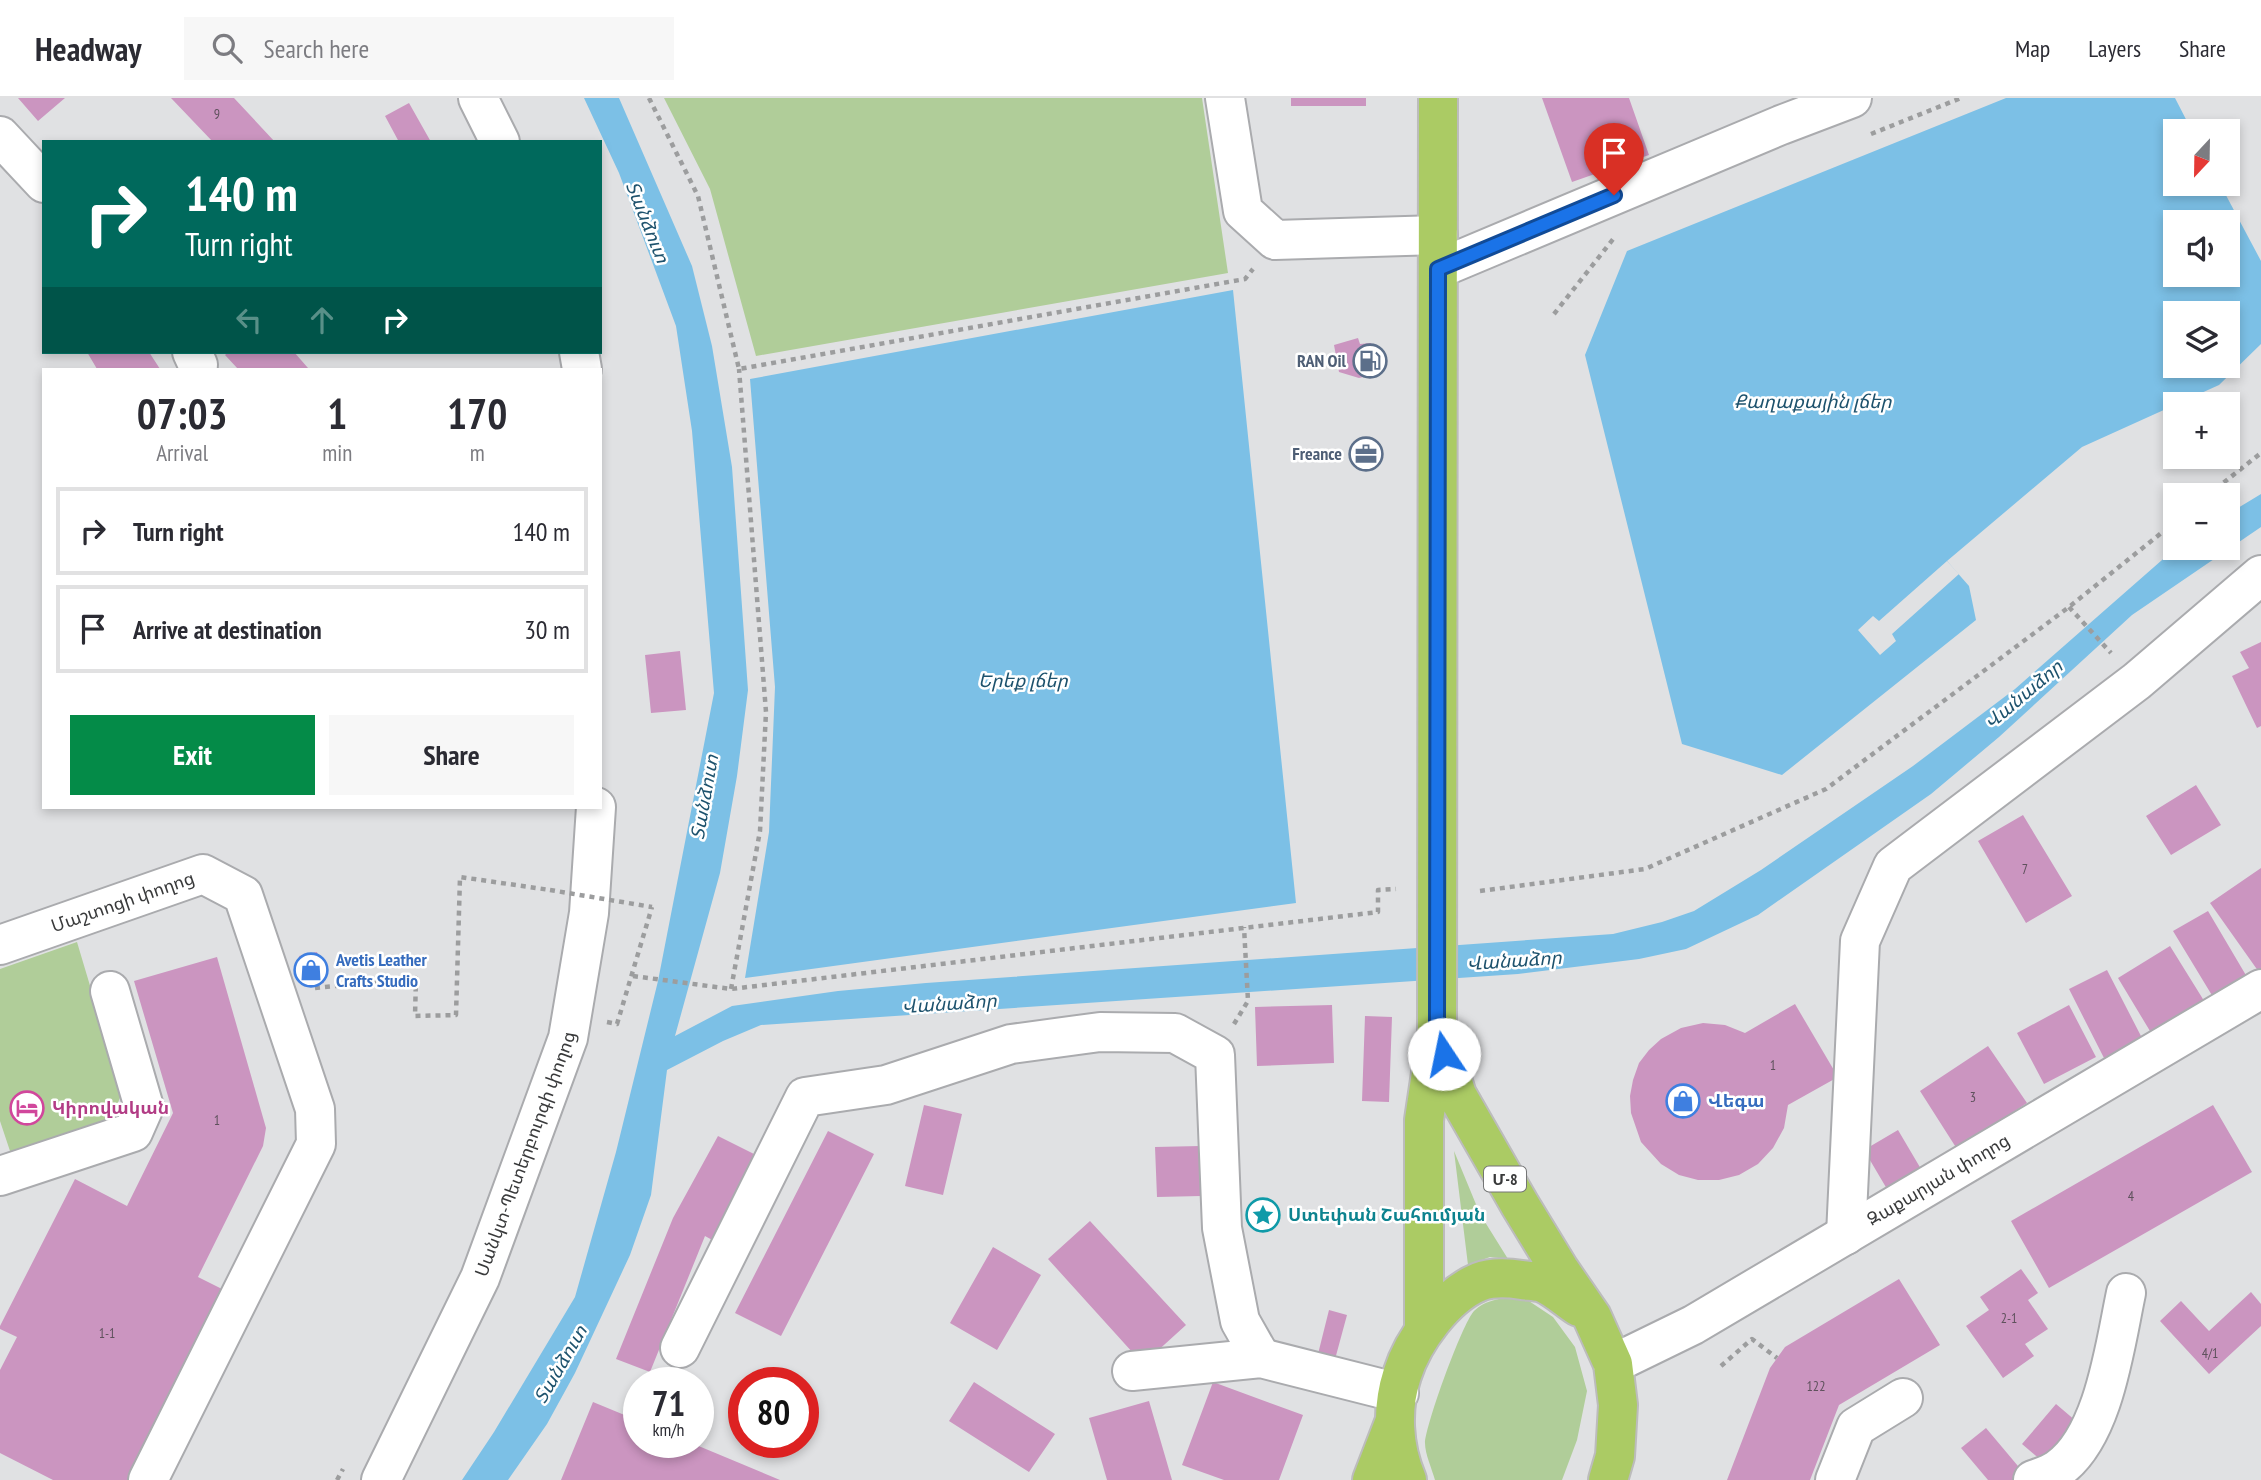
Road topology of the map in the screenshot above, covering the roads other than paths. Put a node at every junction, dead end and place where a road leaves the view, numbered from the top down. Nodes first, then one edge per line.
1 (478, 98) edge
2 (1225, 98) edge
3 (1438, 98) edge
4 (1852, 98) edge
5 (0, 136) edge
6 (499, 140) edge
7 (42, 181) edge
8 (1438, 252) junction
9 (2261, 575) edge
10 (596, 809) edge
11 (0, 946) edge
12 (2261, 989) edge
13 (110, 991) dead end
14 (1437, 1033) junction
15 (0, 1176) edge
16 (1846, 1235) junction
17 (2126, 1293) dead end
18 (1592, 1317) junction
19 (1424, 1331) junction
20 (680, 1348) dead end
21 (1261, 1358) junction
22 (1613, 1364) junction
23 (1132, 1370) dead end
24 (1903, 1398) dead end
25 (1397, 1407) junction
26 (148, 1480) edge
27 (381, 1480) edge
28 (1372, 1480) edge
29 (1407, 1480) edge
30 (1608, 1480) edge
31 (1835, 1480) edge
32 (2033, 1480) edge

1 - 6 street
2 - 8 street
3 - 8 highway, Մ-8
4 - 8 street
5 - 7 street
8 - 14 highway, Մ-8
9 - 16 street
10 - 27 street, Սանկտ-Պետերբուրգի փողոց
11 - 26 street, Մաշտոցի փողոց
12 - 16 street, Զաքարյան փողոց
13 - 15 street
14 - 18 highway, Մ-8
14 - 19 highway, Մ-8
16 - 22 street, Զաքարյան փողոց
17 - 32 street
18 - 19 highway
18 - 22 highway
19 - 25 highway
20 - 21 street
21 - 23 street
21 - 25 street
22 - 30 highway
24 - 31 street
25 - 28 highway
25 - 29 highway

